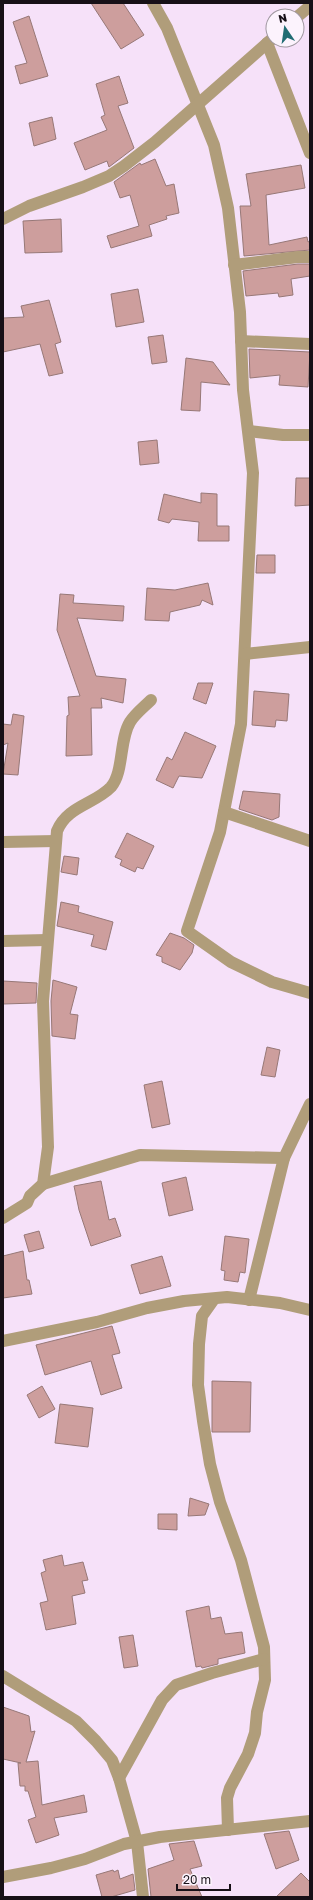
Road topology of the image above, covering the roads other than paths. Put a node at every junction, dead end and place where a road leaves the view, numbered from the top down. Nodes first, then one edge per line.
1 (153, 3) edge
2 (265, 45) edge
3 (272, 48) edge
4 (197, 105) junction
5 (310, 153) edge
6 (3, 219) edge
7 (310, 257) edge
8 (234, 265) junction
9 (241, 341) junction
10 (310, 344) edge
11 (249, 432) junction
12 (310, 435) edge
13 (310, 647) edge
14 (245, 654) junction
15 (151, 700) dead end
16 (224, 812) junction
17 (56, 841) junction
18 (310, 841) edge
19 (3, 842) edge
20 (47, 940) junction
21 (3, 941) edge
22 (310, 993) edge
23 (310, 1104) edge
24 (284, 1158) junction
25 (43, 1184) junction
26 (3, 1218) edge
27 (214, 1299) junction
28 (249, 1300) junction
29 (310, 1310) edge
30 (3, 1341) edge
31 (264, 1659) junction
32 (3, 1676) edge
33 (119, 1778) junction
34 (310, 1821) edge
35 (228, 1830) junction
36 (137, 1842) junction
37 (3, 1877) edge
38 (143, 1897) edge

1 - 4 street
2 - 4 street
3 - 5 street
4 - 6 street
4 - 8 street
7 - 8 street
8 - 9 street
9 - 10 street
9 - 11 street
11 - 12 street
11 - 14 street
13 - 14 street
14 - 16 street
15 - 17 street
16 - 18 street
16 - 22 street
17 - 19 street
17 - 20 street
20 - 21 street
20 - 25 street
23 - 24 street
24 - 25 street
24 - 28 street
25 - 26 street
27 - 28 street
27 - 30 street
27 - 31 street
28 - 29 street
31 - 33 street
31 - 35 street
32 - 33 street
33 - 36 street
34 - 35 street
35 - 36 street
36 - 37 street
36 - 38 street

